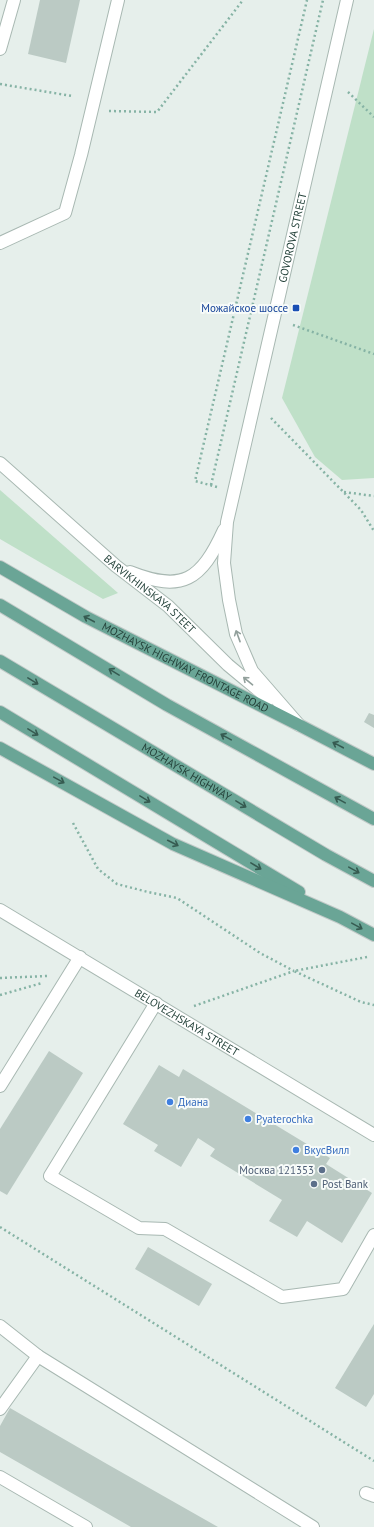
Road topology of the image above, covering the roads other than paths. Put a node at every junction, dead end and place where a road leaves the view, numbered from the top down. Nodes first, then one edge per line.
1 (14, 0) edge
2 (118, 0) edge
3 (347, 0) edge
4 (0, 49) edge
5 (0, 243) edge
6 (0, 463) edge
7 (227, 522) junction
8 (116, 566) junction
9 (0, 567) edge
10 (0, 605) edge
11 (0, 660) edge
12 (0, 712) edge
13 (299, 724) junction
14 (0, 748) edge
15 (374, 764) edge
16 (374, 819) edge
17 (374, 881) edge
18 (0, 910) edge
19 (340, 917) junction
20 (374, 935) edge
21 (80, 958) junction
22 (156, 1003) junction
23 (0, 1086) edge
24 (374, 1135) edge
25 (374, 1235) edge
26 (0, 1326) edge
27 (38, 1356) junction
28 (0, 1409) edge
29 (0, 1477) edge
30 (86, 1527) edge
31 (313, 1527) edge

1 - 4 street
2 - 5 street
3 - 7 street, GOVOROVA STREET
6 - 8 street, BARVIKHINSKAYA STEET
7 - 8 street, GOVOROVA STREET
13 -> 7 street, GOVOROVA STREET
13 -> 8 street, BARVIKHINSKAYA STEET
13 -> 9 main road, MOZHAYSK HIGHWAY FRONTAGE ROAD
16 -> 10 main road
11 -> 17 main road, MOZHAYSK HIGHWAY
12 -> 19 main road
15 -> 13 main road, MOZHAYSK HIGHWAY FRONTAGE ROAD
14 -> 19 main road
18 - 21 street, BELOVEZHSKAYA STREET
19 -> 20 main road
21 - 22 street, BELOVEZHSKAYA STREET
21 - 23 street
22 - 24 street, BELOVEZHSKAYA STREET
22 - 25 street
26 - 27 street
27 - 28 street
27 - 31 street
29 - 30 street

